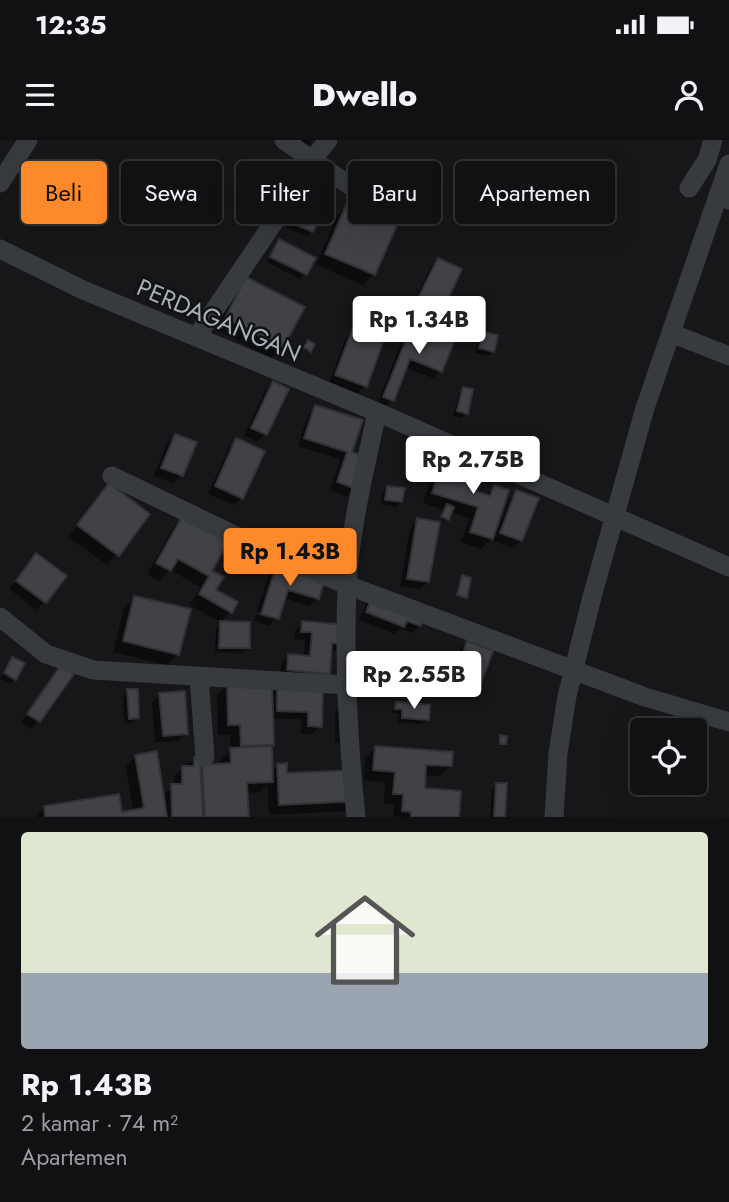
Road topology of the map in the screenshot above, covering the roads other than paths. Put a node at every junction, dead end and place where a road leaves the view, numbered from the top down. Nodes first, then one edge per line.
1 (29, 140) edge
2 (284, 140) edge
3 (328, 140) edge
4 (713, 140) edge
5 (312, 160) junction
6 (729, 164) edge
7 (0, 183) edge
8 (348, 184) edge
9 (689, 188) dead end
10 (724, 198) edge
11 (0, 249) edge
12 (671, 333) junction
13 (197, 337) junction
14 (729, 356) edge
15 (377, 412) junction
16 (112, 476) dead end
17 (615, 516) junction
18 (729, 567) edge
19 (347, 585) junction
20 (0, 617) edge
21 (574, 670) junction
22 (199, 677) junction
23 (347, 685) junction
24 (729, 722) edge
25 (205, 757) dead end
26 (356, 817) edge
27 (554, 817) edge

1 - 7 street
2 - 5 street
3 - 5 street
4 - 9 street
5 - 8 street
5 - 13 street
6 - 10 street
10 - 12 street
11 - 13 street, PERDAGANGAN
12 - 14 street
12 - 17 street
13 - 15 street, PERDAGANGAN
15 - 17 street, PERDAGANGAN
15 - 19 street
16 - 19 street
17 - 18 street, PERDAGANGAN
17 - 21 street
19 - 21 street
19 - 23 street
20 - 22 street
21 - 24 street
21 - 27 street
22 - 23 street
22 - 25 street
23 - 26 street

